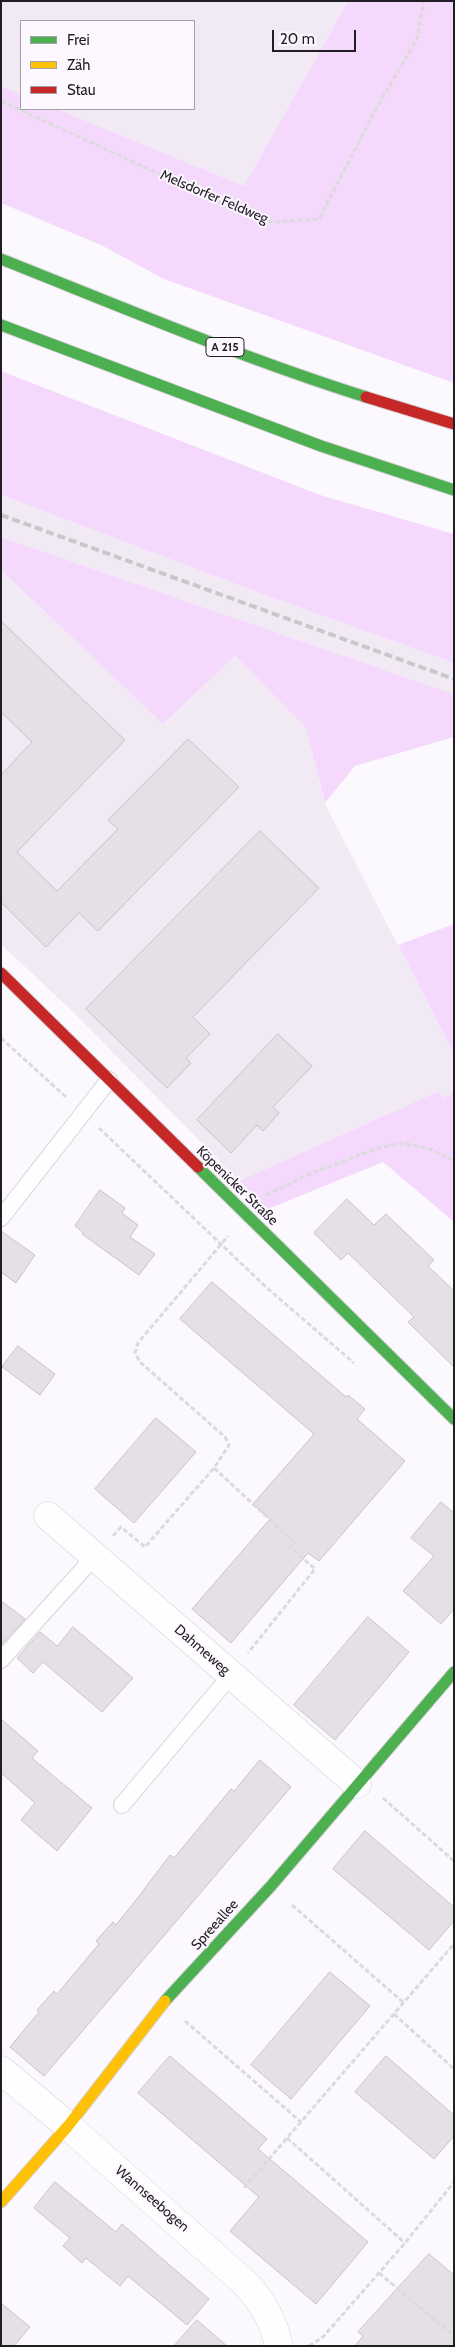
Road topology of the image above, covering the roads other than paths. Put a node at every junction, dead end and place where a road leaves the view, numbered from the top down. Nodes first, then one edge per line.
1 (1, 259) edge
2 (1, 325) edge
3 (454, 424) edge
4 (454, 490) edge
5 (1, 973) edge
6 (109, 1080) junction
7 (1, 1218) edge
8 (454, 1420) edge
9 (48, 1516) dead end
10 (95, 1556) junction
11 (1, 1660) edge
12 (454, 1672) edge
13 (231, 1675) junction
14 (359, 1782) junction
15 (122, 1805) dead end
16 (1, 2070) edge
17 (68, 2126) junction
18 (1, 2202) edge
19 (279, 2346) edge

1 - 3 main road, A 215
2 - 4 main road
5 - 6 main road, Köpenicker Straße
6 - 7 lane
6 - 8 main road, Köpenicker Straße
9 - 10 street, Dahmeweg
10 - 11 lane
10 - 13 street, Dahmeweg
12 - 14 main road, Spreeallee
13 - 14 street, Dahmeweg
13 - 15 lane
14 - 17 main road, Spreeallee
16 - 17 street, Wannseebogen
17 - 18 main road, Spreeallee
17 - 19 street, Wannseebogen

